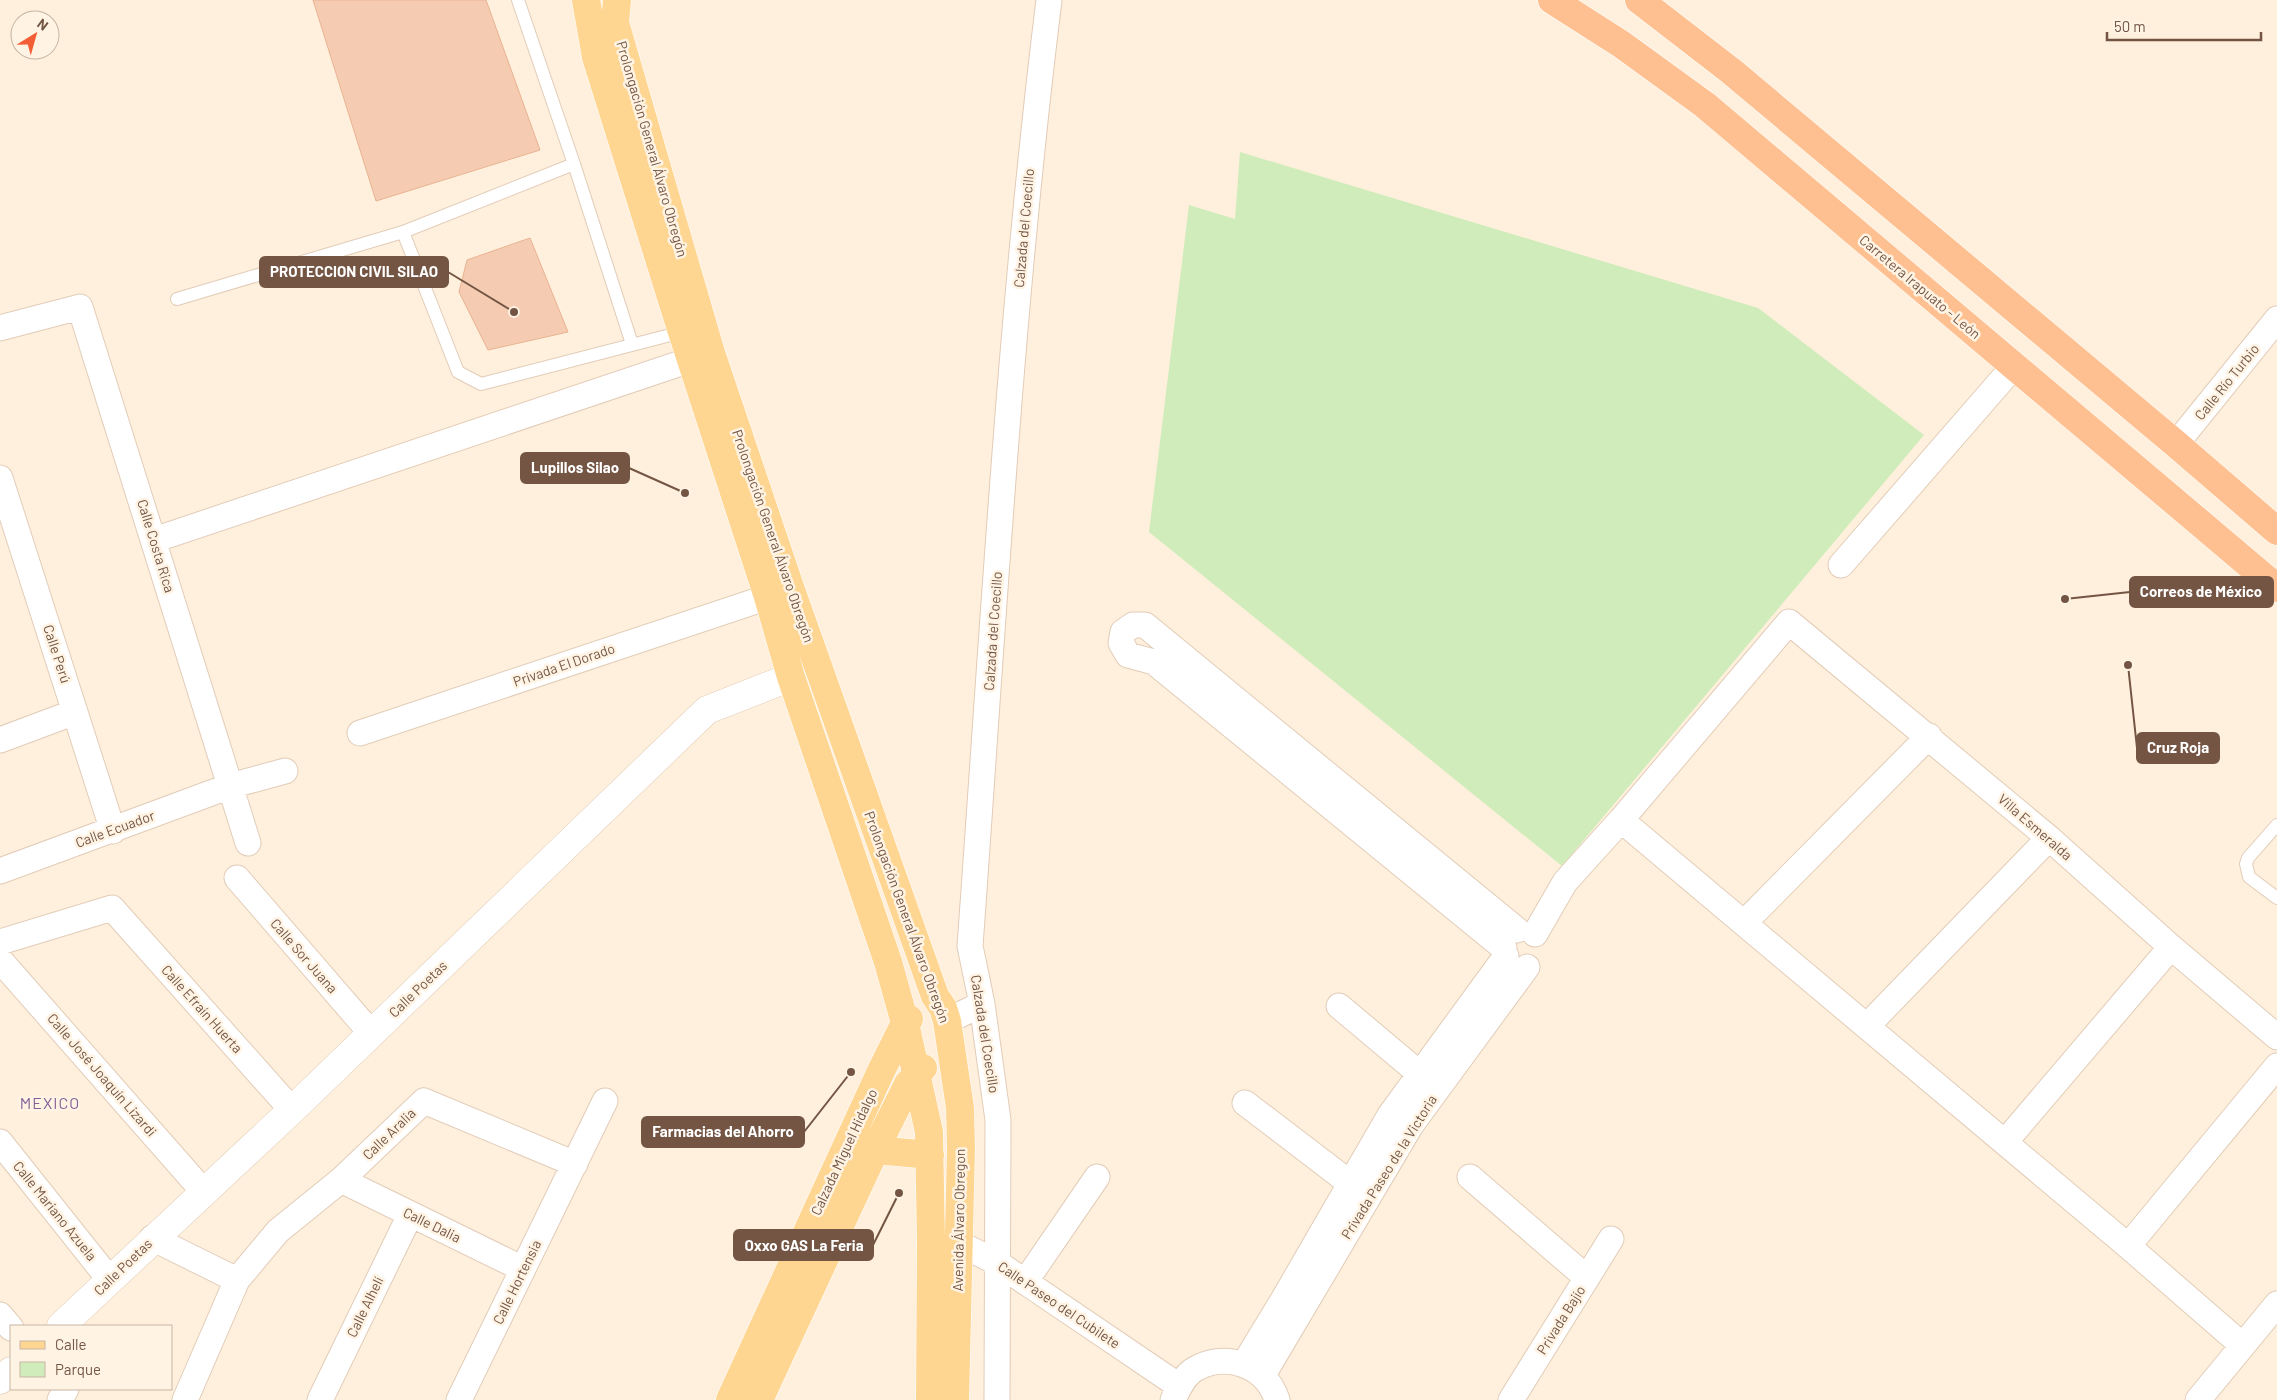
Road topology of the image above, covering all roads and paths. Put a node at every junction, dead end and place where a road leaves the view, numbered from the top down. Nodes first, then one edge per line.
1 (518, 0) edge
2 (1049, 0) edge
3 (1552, 0) edge
4 (1639, 0) edge
5 (585, 3) edge
6 (616, 12) edge
7 (574, 164) junction
8 (402, 232) junction
9 (177, 299) dead end
10 (2277, 319) edge
11 (0, 328) edge
12 (682, 332) junction
13 (632, 344) junction
14 (701, 356) junction
15 (2014, 366) junction
16 (2176, 444) junction
17 (0, 478) edge
18 (2277, 531) edge
19 (154, 540) junction
20 (1841, 565) dead end
21 (2277, 588) edge
22 (768, 597) junction
23 (1789, 622) joint
24 (791, 677) junction
25 (75, 712) junction
26 (360, 733) dead end
27 (1929, 736) junction
28 (0, 740) edge
29 (285, 771) dead end
30 (230, 786) junction
31 (1343, 802) junction
32 (1621, 820) junction
33 (113, 831) junction
34 (2275, 831) edge
35 (2049, 838) junction
36 (248, 843) dead end
37 (0, 870) edge
38 (237, 878) dead end
39 (2277, 898) edge
40 (1744, 923) junction
41 (0, 942) edge
42 (1518, 947) junction
43 (2171, 947) junction
44 (0, 960) edge
45 (935, 996) junction
46 (982, 1004) junction
47 (1339, 1006) dead end
48 (905, 1023) junction
49 (1867, 1026) junction
50 (948, 1031) junction
51 (371, 1033) junction
52 (2277, 1037) edge
53 (2277, 1066) edge
54 (916, 1076) junction
55 (1429, 1082) junction
56 (605, 1101) dead end
57 (1245, 1103) dead end
58 (292, 1110) junction
59 (0, 1142) edge
60 (2005, 1142) junction
61 (875, 1150) junction
62 (930, 1154) junction
63 (575, 1164) junction
64 (1097, 1176) dead end
65 (1470, 1177) dead end
66 (341, 1180) junction
67 (1361, 1189) junction
68 (203, 1191) junction
69 (410, 1215) junction
70 (152, 1238) junction
71 (1611, 1239) dead end
72 (931, 1242) junction
73 (960, 1244) junction
74 (2128, 1246) junction
75 (996, 1262) junction
76 (523, 1269) junction
77 (1587, 1278) junction
78 (110, 1280) junction
79 (237, 1280) junction
80 (1025, 1282) junction
81 (2277, 1304) edge
82 (0, 1315) edge
83 (61, 1325) edge
84 (10, 1327) edge
85 (2242, 1345) junction
86 (1253, 1369) junction
87 (10, 1372) edge
88 (0, 1380) edge
89 (1176, 1393) edge
90 (187, 1394) edge
91 (320, 1400) edge
92 (459, 1400) edge
93 (730, 1400) edge
94 (759, 1400) edge
95 (930, 1400) edge
96 (955, 1400) edge
97 (997, 1400) edge
98 (1277, 1400) edge
99 (1511, 1400) edge
100 (2198, 1400) edge

1 - 7 lane
2 - 46 street, Calzada del Coecillo
3 - 15 highway, Carretera Irapuato - León
4 - 16 highway
5 - 12 main road, Prolongación General Álvaro Obregón
6 - 14 main road, Prolongación General Álvaro Obregón
7 - 8 lane
7 - 13 lane
8 - 9 lane
8 - 13 lane
10 - 16 street, Calle Río Turbio
11 - 19 street, Calle Costa Rica
12 - 13 lane
12 - 14 main road, Prolongación General Álvaro Obregón
14 - 19 street
14 - 22 main road, Prolongación General Álvaro Obregón
14 - 45 main road, Prolongación General Álvaro Obregón
15 - 20 street
15 - 21 highway, Carretera Irapuato - León
16 - 18 highway
17 - 25 street, Calle Perú
19 - 30 street, Calle Costa Rica
22 - 24 main road, Prolongación General Álvaro Obregón
22 - 26 street, Privada El Dorado
23 - 27 street, Villa Esmeralda
23 - 32 street, Privada Paseo de la Victoria
24 - 48 main road, Prolongación General Álvaro Obregón
24 - 51 street, Calle Poetas
25 - 28 street
25 - 33 street, Calle Perú
27 - 35 street, Villa Esmeralda
27 - 40 street
29 - 30 street, Calle Ecuador
30 - 33 street, Calle Ecuador
30 - 36 street, Calle Costa Rica
31 - 31 street
31 - 42 street
32 - 40 street
32 - 42 street, Privada Paseo de la Victoria
33 - 37 street, Calle Ecuador
34 - 39 lane
35 - 43 street, Villa Esmeralda
35 - 49 street
38 - 51 street, Calle Sor Juana
40 - 49 street
41 - 58 street, Calle Efraín Huerta
42 - 55 street, Privada Paseo de la Victoria
43 - 52 street, Villa Esmeralda
43 - 60 street
44 - 68 street, Calle José Joaquín Lizardi
45 - 48 main road, Calzada Miguel Hidalgo
45 - 50 main road, Prolongación General Álvaro Obregón
46 - 50 street
46 - 75 street, Calzada del Coecillo
47 - 55 street
48 - 54 main road, Prolongación General Álvaro Obregón
48 - 93 main road, Calzada Miguel Hidalgo
49 - 60 street
50 - 54 main road, Calzada Miguel Hidalgo
50 - 73 main road, Avenida Álvaro Obregon
51 - 58 street, Calle Poetas
53 - 74 street
54 - 61 main road, Calzada Miguel Hidalgo
54 - 62 main road, Avenida Álvaro Obregon
55 - 67 street, Privada Paseo de la Victoria
56 - 63 street, Calle Hortensia
57 - 67 street
58 - 68 street, Calle Poetas
59 - 78 street, Calle Mariano Azuela
60 - 74 street
61 - 62 main road
61 - 94 main road, Calzada Miguel Hidalgo
62 - 72 main road, Avenida Álvaro Obregon
63 - 66 street, Calle Aralia
63 - 76 street, Calle Hortensia
64 - 80 street
65 - 77 street
66 - 69 street, Calle Dalia
66 - 79 street, Calle Aralia
67 - 86 street, Privada Paseo de la Victoria
68 - 70 street, Calle Poetas
69 - 76 street, Calle Dalia
69 - 91 street, Calle Alhelí
70 - 78 street, Calle Poetas
70 - 79 street
71 - 77 street, Privada Bajío
72 - 73 street, Calle Paseo del Cubilete
72 - 95 main road, Avenida Álvaro Obregon
73 - 75 street, Calle Paseo del Cubilete
73 - 96 main road, Avenida Álvaro Obregon
74 - 85 street
75 - 80 street, Calle Paseo del Cubilete
75 - 97 street, Calzada del Coecillo
76 - 92 street, Calle Hortensia
77 - 99 street, Privada Bajío
78 - 83 street, Calle Poetas
79 - 90 street, Calle Aralia
80 - 89 street, Calle Paseo del Cubilete
81 - 85 street
82 - 84 street
85 - 100 street
86 - 89 street
86 - 98 street
87 - 88 street

